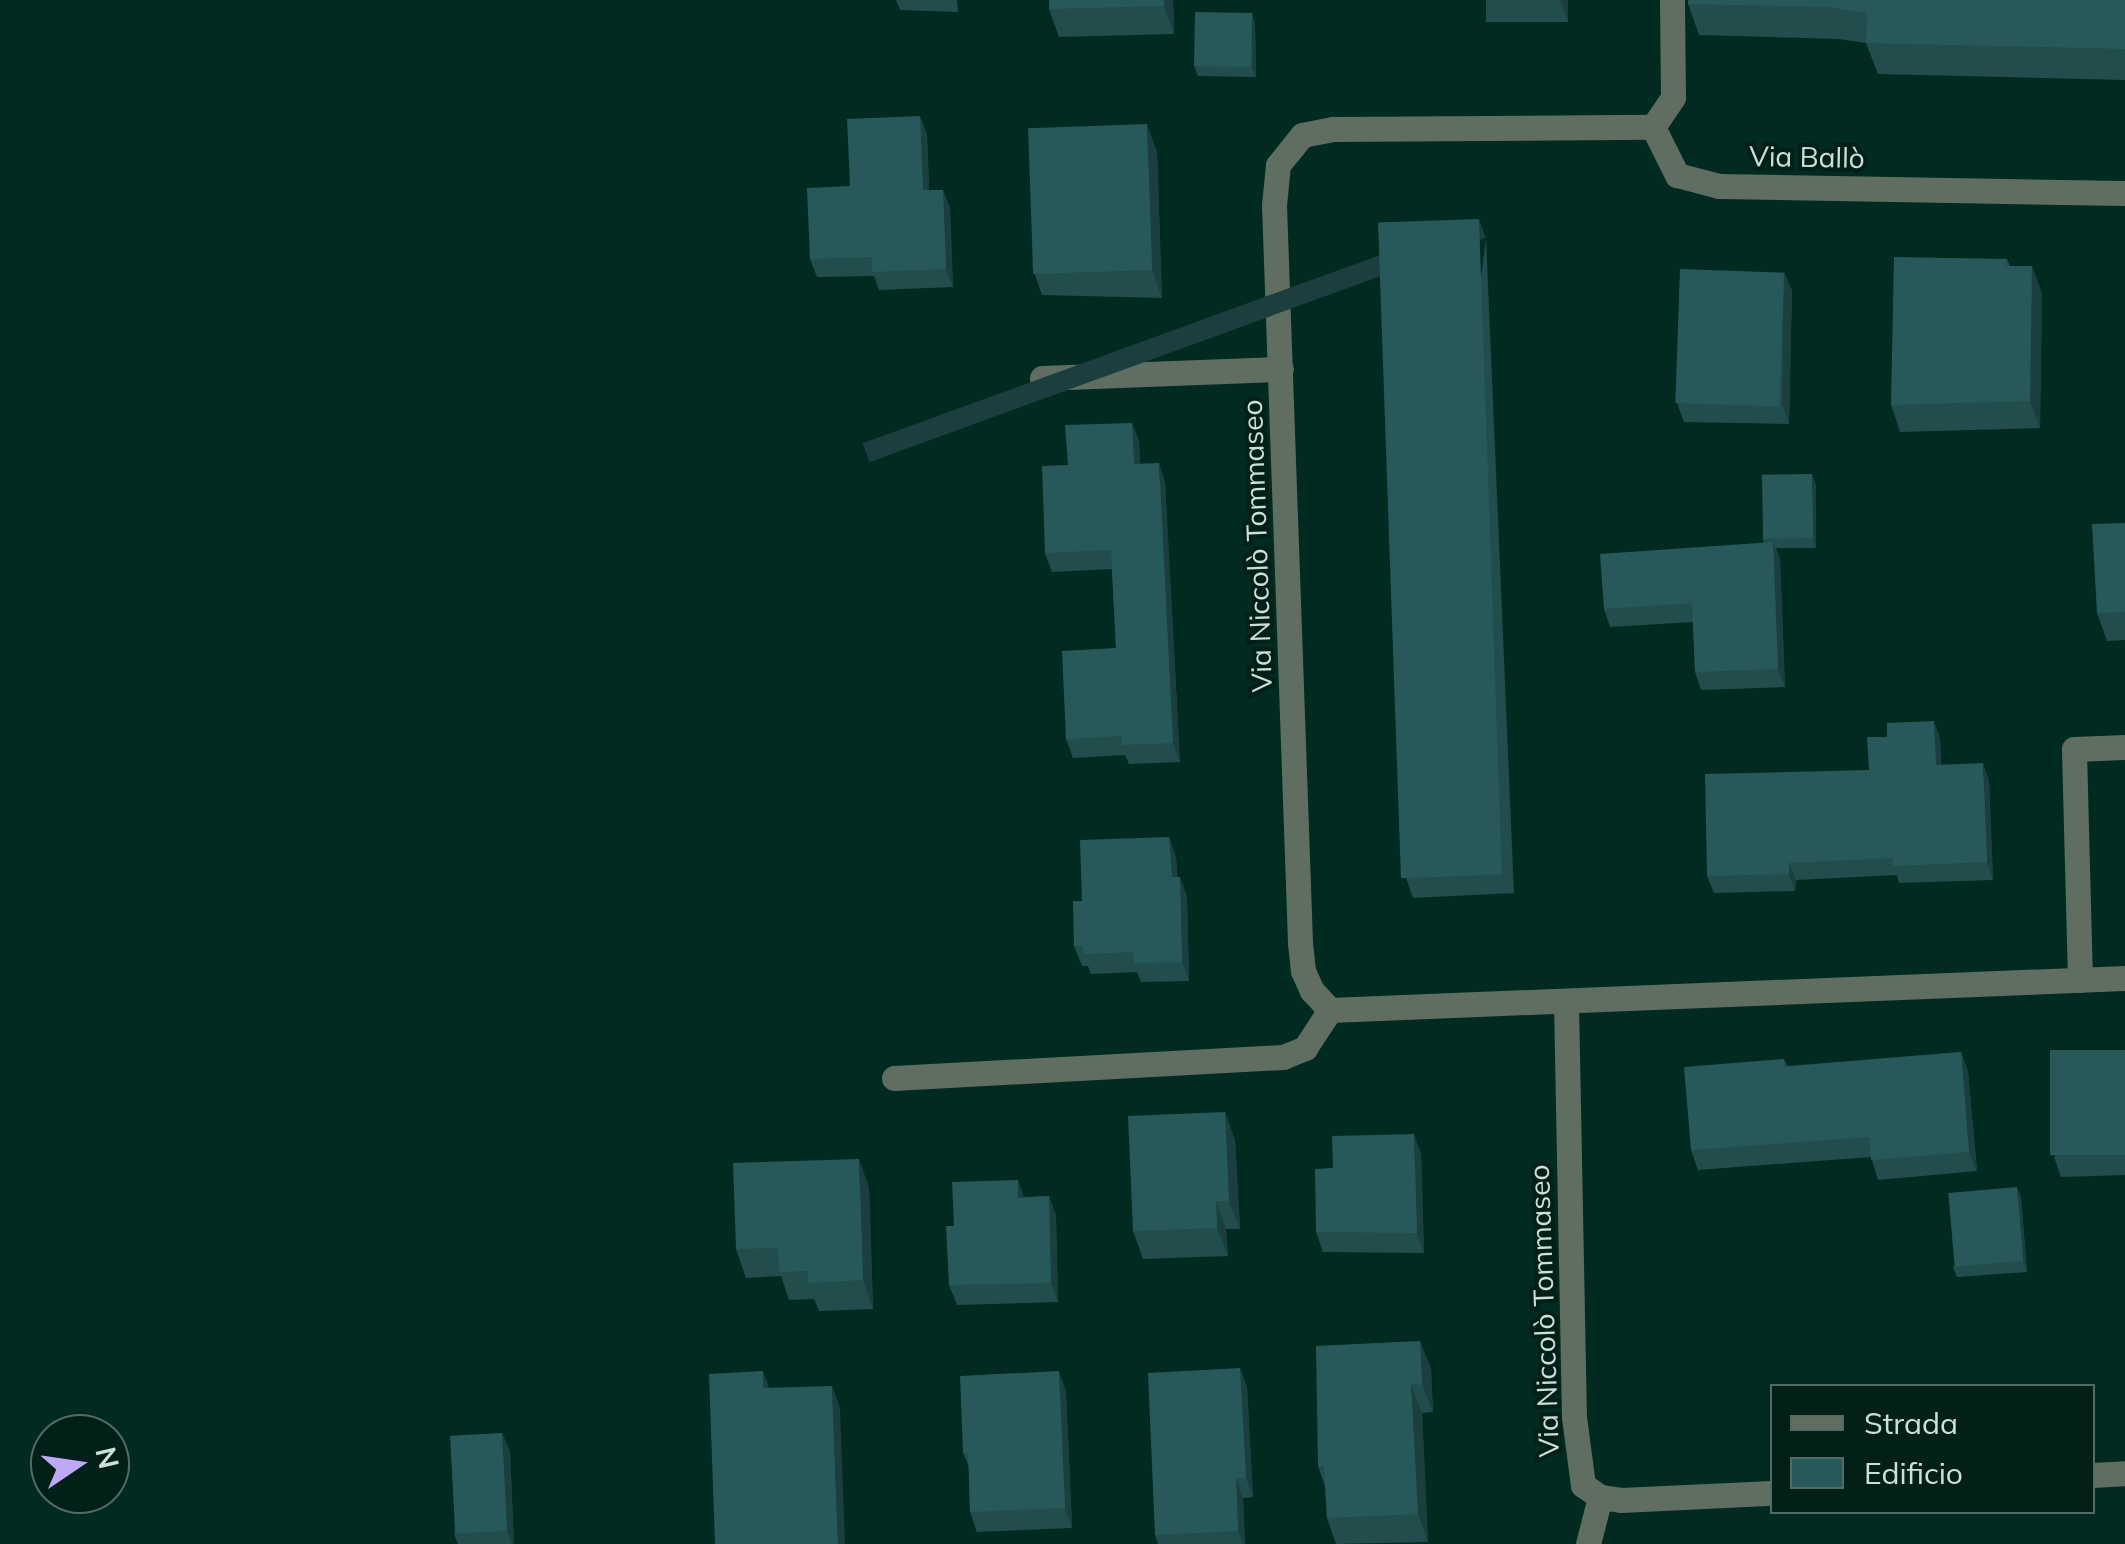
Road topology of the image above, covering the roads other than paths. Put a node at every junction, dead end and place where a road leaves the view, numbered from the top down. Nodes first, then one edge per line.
1 (1672, 0) edge
2 (1653, 127) junction
3 (2125, 193) edge
4 (1281, 369) junction
5 (1042, 378) dead end
6 (2125, 747) edge
7 (2125, 978) edge
8 (2080, 980) junction
9 (1566, 1002) junction
10 (1330, 1010) junction
11 (894, 1078) dead end
12 (2125, 1473) edge
13 (2095, 1474) edge
14 (1770, 1493) edge
15 (1600, 1497) junction
16 (1588, 1544) edge

1 - 2 street
2 - 3 street, Via Ballò
2 - 4 street, Via Niccolò Tommaseo
4 - 5 street, Via Niccolò Tommaseo
4 - 10 street, Via Niccolò Tommaseo
6 - 8 street
7 - 8 street
8 - 9 street
9 - 10 street
9 - 15 street, Via Niccolò Tommaseo
10 - 11 street
12 - 13 street
14 - 15 street
15 - 16 street

